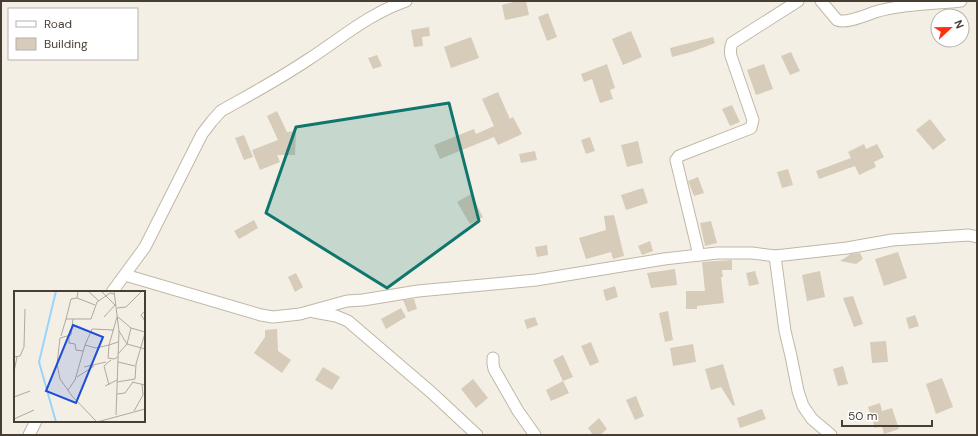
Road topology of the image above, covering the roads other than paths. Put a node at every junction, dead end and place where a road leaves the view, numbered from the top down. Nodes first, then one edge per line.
1 (406, 1) edge
2 (798, 1) edge
3 (820, 1) edge
4 (961, 1) edge
5 (977, 236) edge
6 (699, 255) junction
7 (775, 256) junction
8 (125, 276) junction
9 (113, 291) edge
10 (311, 312) junction
11 (493, 358) dead end
12 (36, 422) edge
13 (29, 435) edge
14 (477, 435) edge
15 (535, 435) edge
16 (831, 435) edge

1 - 8 street
2 - 6 street
3 - 4 street
5 - 7 street
6 - 7 street
6 - 10 street
7 - 16 street
8 - 9 street
8 - 10 street
10 - 14 street
11 - 15 street
12 - 13 street

